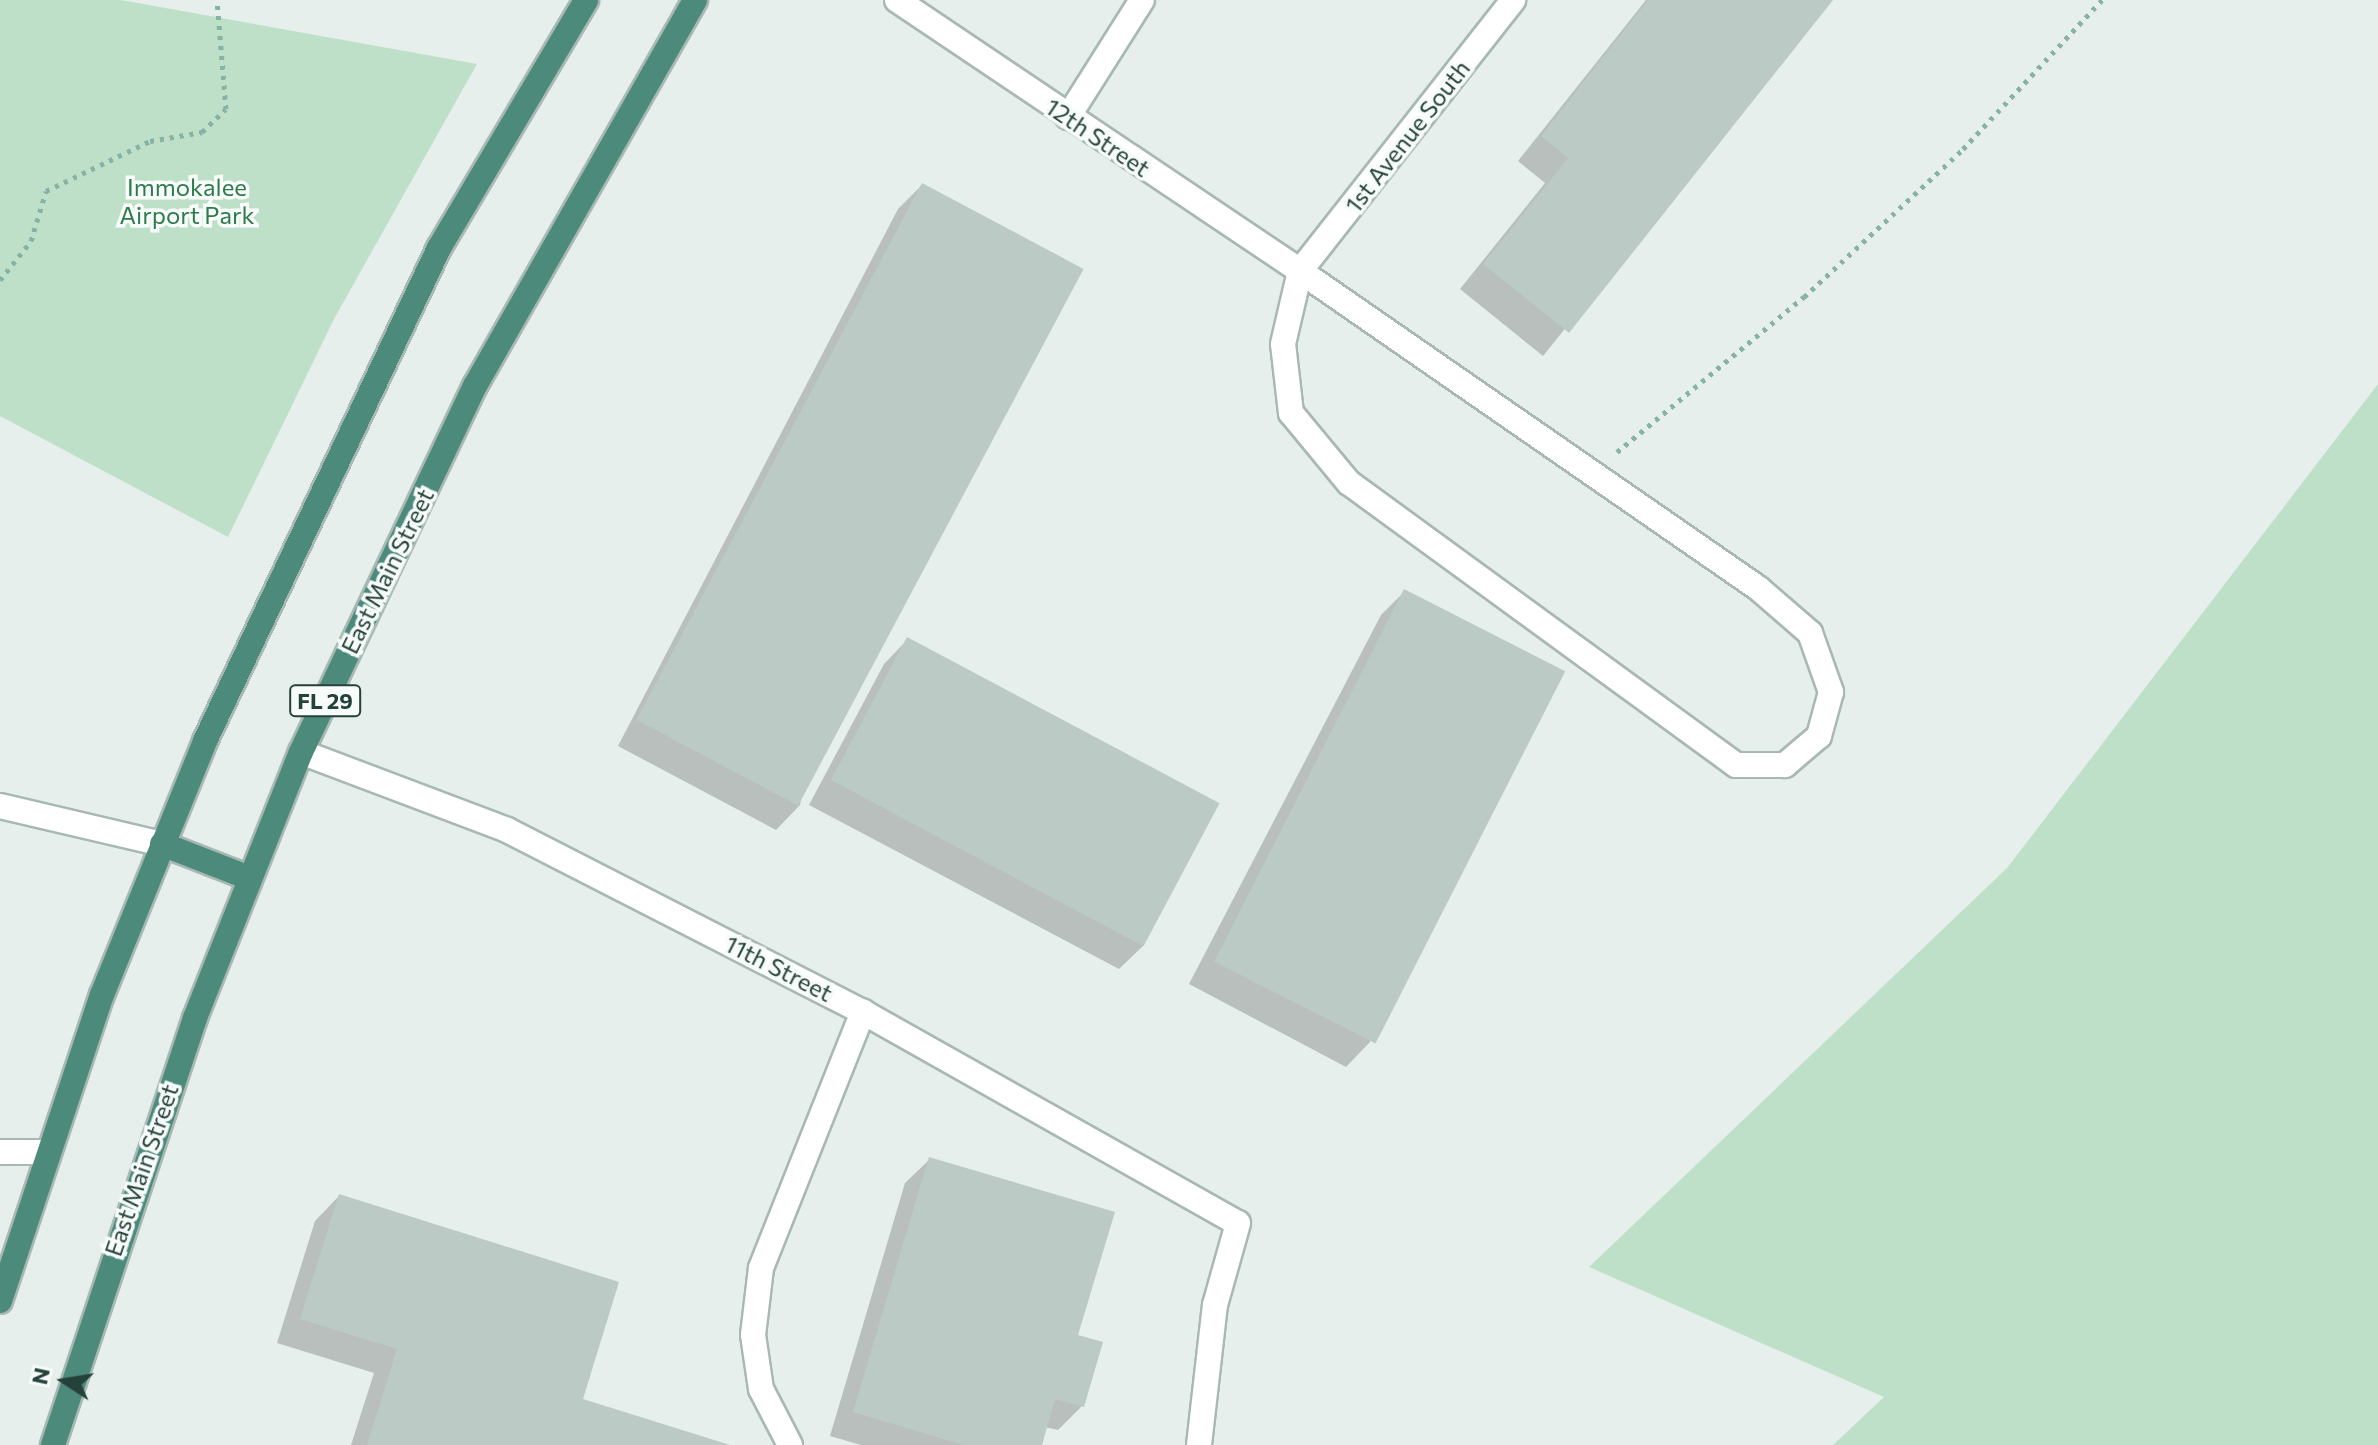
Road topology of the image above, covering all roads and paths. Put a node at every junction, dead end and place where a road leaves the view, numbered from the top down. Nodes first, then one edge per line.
1 (217, 0) edge
2 (586, 0) edge
3 (695, 0) edge
4 (897, 0) edge
5 (1142, 0) edge
6 (1513, 0) edge
7 (2102, 0) edge
8 (1068, 117) junction
9 (1300, 271) junction
10 (0, 280) edge
11 (1592, 473) junction
12 (301, 752) junction
13 (0, 806) edge
14 (162, 844) junction
15 (249, 878) junction
16 (863, 1012) junction
17 (0, 1152) edge
18 (46, 1152) junction
19 (0, 1301) edge
20 (53, 1445) edge
21 (790, 1445) edge
22 (1199, 1445) edge

1 - 10 path
2 - 14 highway
3 - 12 highway, East Main Street / FL 29
4 - 8 street, 12th Street
5 - 8 street
6 - 9 street, 1st Avenue South
7 - 11 path
8 - 9 street, 12th Street
9 - 11 street, 12th Street
9 - 11 street, 12th Street
12 - 15 highway, East Main Street / FL 29
12 - 16 street, 11th Street
13 - 14 street
14 - 15 highway
14 - 18 highway
15 - 20 highway, East Main Street / FL 29
16 - 21 street
16 - 22 street, 11th Street
17 - 18 street
18 - 19 highway

